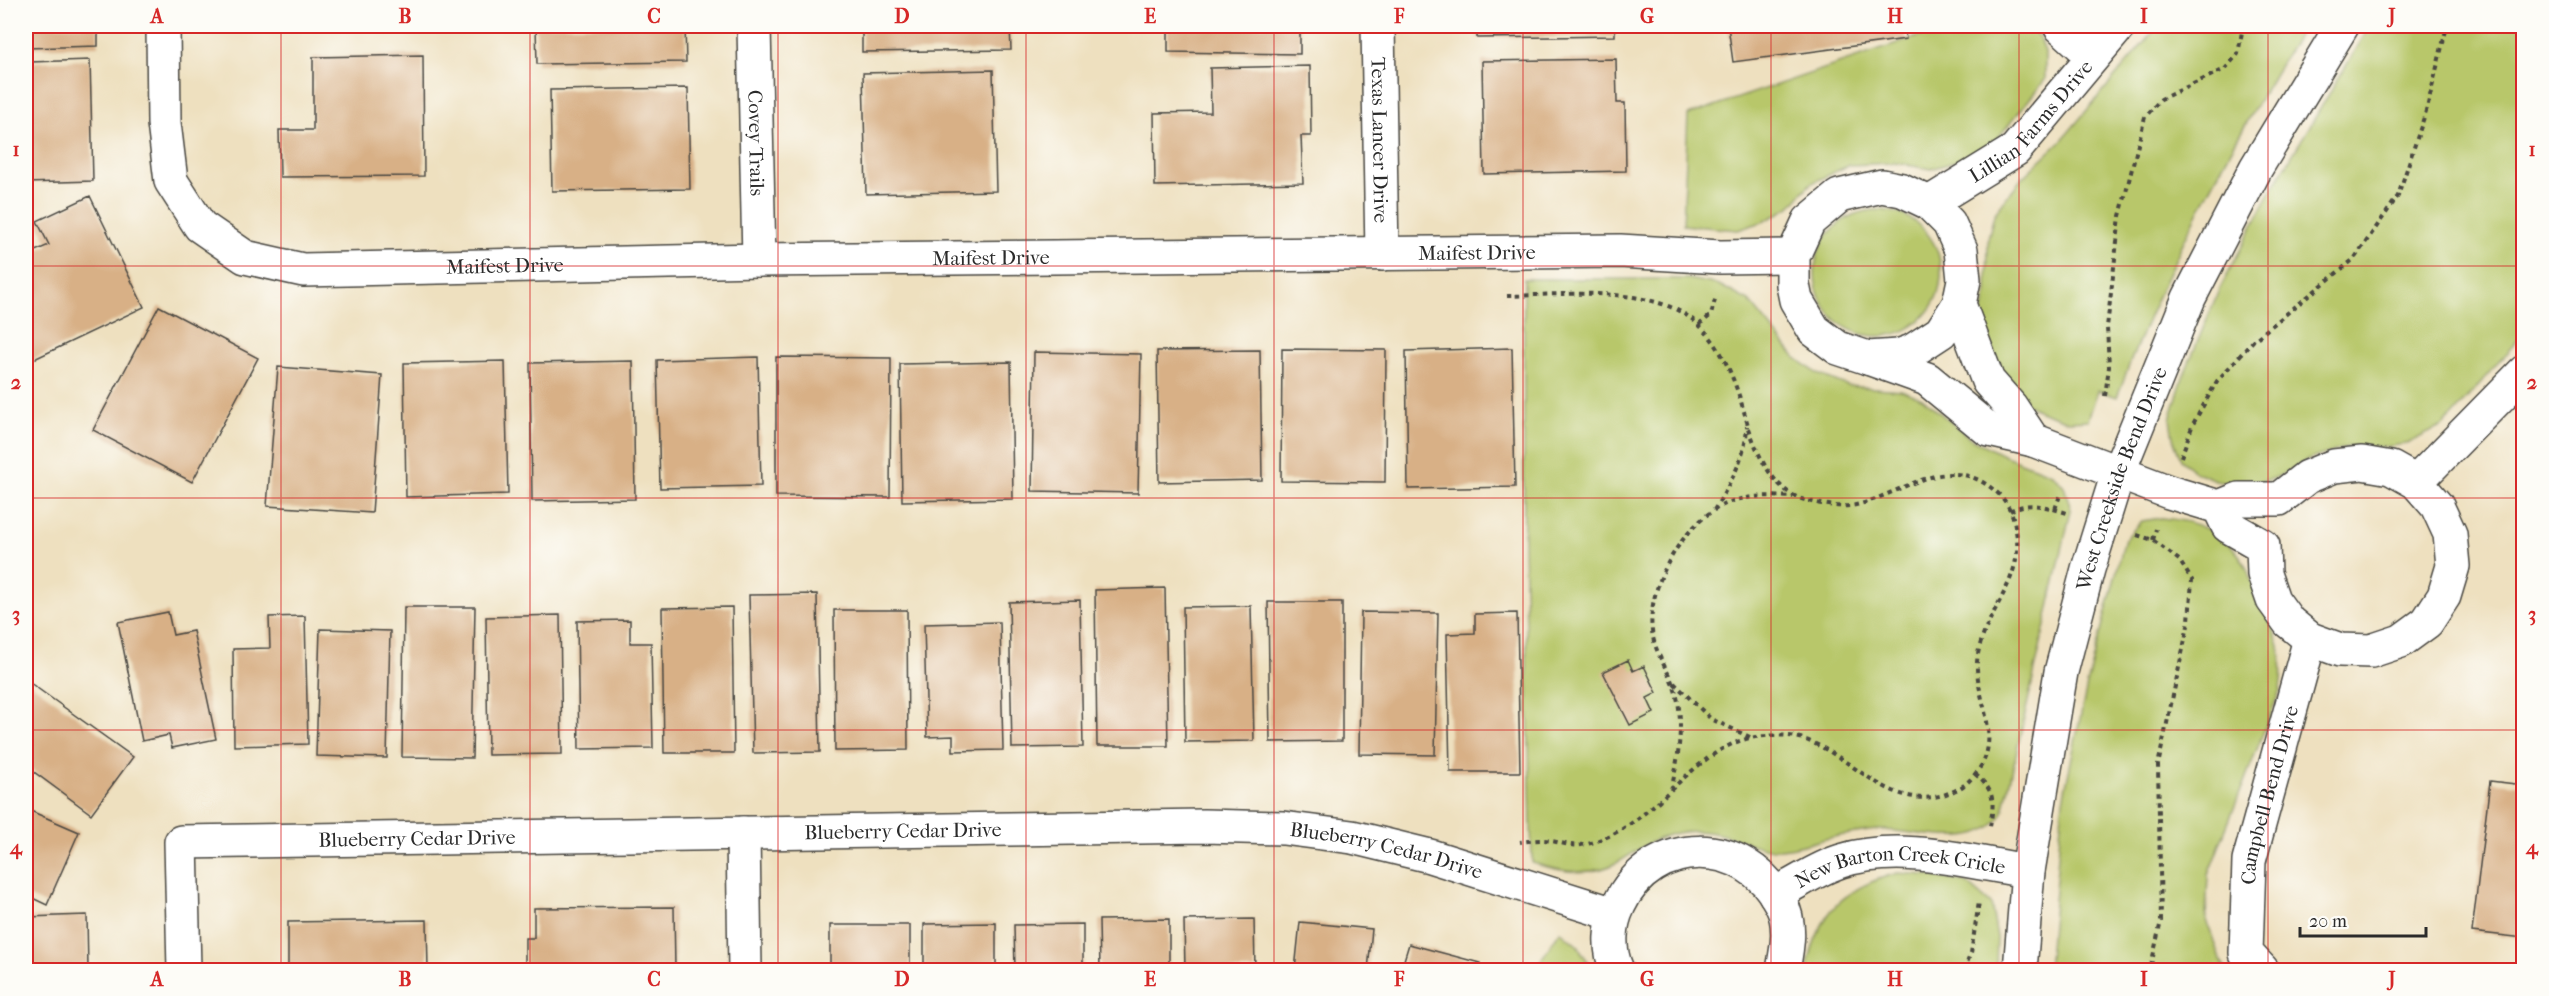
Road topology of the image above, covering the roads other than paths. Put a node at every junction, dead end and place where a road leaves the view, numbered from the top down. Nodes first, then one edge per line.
1 (163, 26) edge
2 (754, 26) edge
3 (1378, 26) edge
4 (2060, 26) edge
5 (2119, 26) edge
6 (2342, 26) edge
7 (2093, 56) junction
8 (1929, 203) junction
9 (1382, 254) junction
10 (1793, 256) junction
11 (759, 260) junction
12 (1959, 304) junction
13 (1868, 358) junction
14 (2523, 372) edge
15 (2034, 440) junction
16 (2118, 473) junction
17 (2416, 483) junction
18 (2219, 507) junction
19 (2310, 639) junction
20 (743, 833) junction
21 (2028, 871) junction
22 (1775, 894) junction
23 (1614, 914) junction
24 (2254, 962) edge
25 (184, 970) edge
26 (745, 970) edge
27 (1617, 970) edge
28 (1783, 970) edge
29 (2020, 970) edge

1 - 11 street, Maifest Drive
2 - 11 street, Covey Trails
3 - 9 street, Texas Lancer Drive
4 - 7 street
5 - 7 street, Lillian Farms Drive
6 - 16 street, West Creekside Bend Drive
7 - 8 street, Lillian Farms Drive
8 - 10 street
8 - 12 street
9 - 10 street, Maifest Drive
9 - 11 street, Maifest Drive
10 - 13 street
12 - 13 street
12 - 15 street
13 - 15 street
14 - 17 street
15 - 16 street
16 - 18 street
16 - 21 street, West Creekside Bend Drive
17 - 18 street
17 - 19 street
18 - 19 street
19 - 24 street, Campbell Bend Drive
20 - 23 street, Blueberry Cedar Drive
20 - 25 street, Blueberry Cedar Drive
20 - 26 street
21 - 22 street, New Barton Creek Cricle
21 - 29 street, West Creekside Bend Drive
22 - 23 street, New Barton Creek Cricle
22 - 28 street, New Barton Creek Cricle
23 - 27 street, New Barton Creek Cricle

